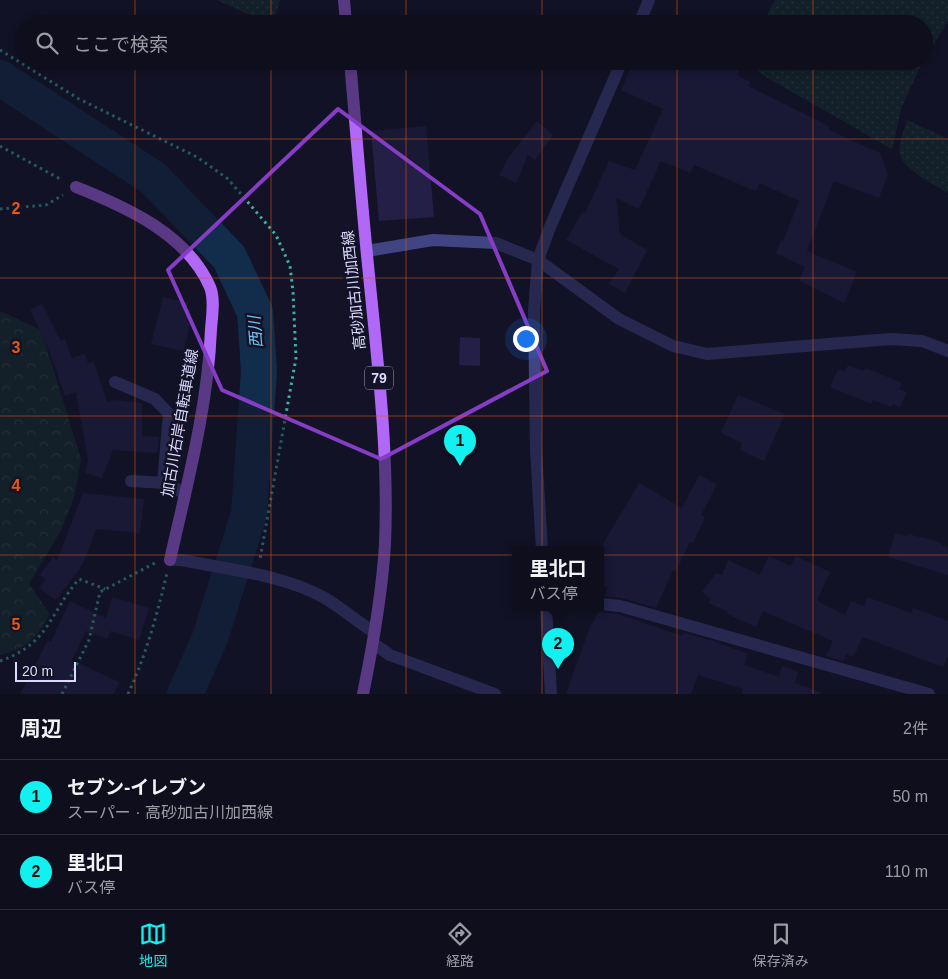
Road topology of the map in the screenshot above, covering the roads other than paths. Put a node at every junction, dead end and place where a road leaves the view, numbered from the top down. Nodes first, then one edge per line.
1 (344, 0) edge
2 (649, 0) edge
3 (345, 15) edge
4 (643, 15) edge
5 (351, 70) edge
6 (618, 70) edge
7 (76, 187) road end
8 (367, 251) junction
9 (538, 260) junction
10 (948, 351) edge
11 (115, 382) dead end
12 (130, 481) dead end
13 (163, 483) junction
14 (185, 494) junction
15 (542, 546) edge
16 (176, 560) joint
17 (604, 604) edge
18 (546, 611) edge
19 (374, 638) junction
20 (363, 694) edge
21 (495, 694) edge
22 (551, 694) edge
23 (928, 694) edge

1 - 3 main road
2 - 4 street
5 - 8 main road, 高砂加古川加西線 / 79
6 - 9 street
7 - 14 main road, 加古川右岸自転車道線
8 - 9 street
8 - 19 main road, 高砂加古川加西線 / 79
9 - 10 street
9 - 15 street
11 - 13 street
12 - 13 street
13 - 14 street
14 - 16 main road, 加古川右岸自転車道線
16 - 19 street
17 - 23 street
18 - 22 street
19 - 20 main road, 高砂加古川加西線 / 79
19 - 21 street

